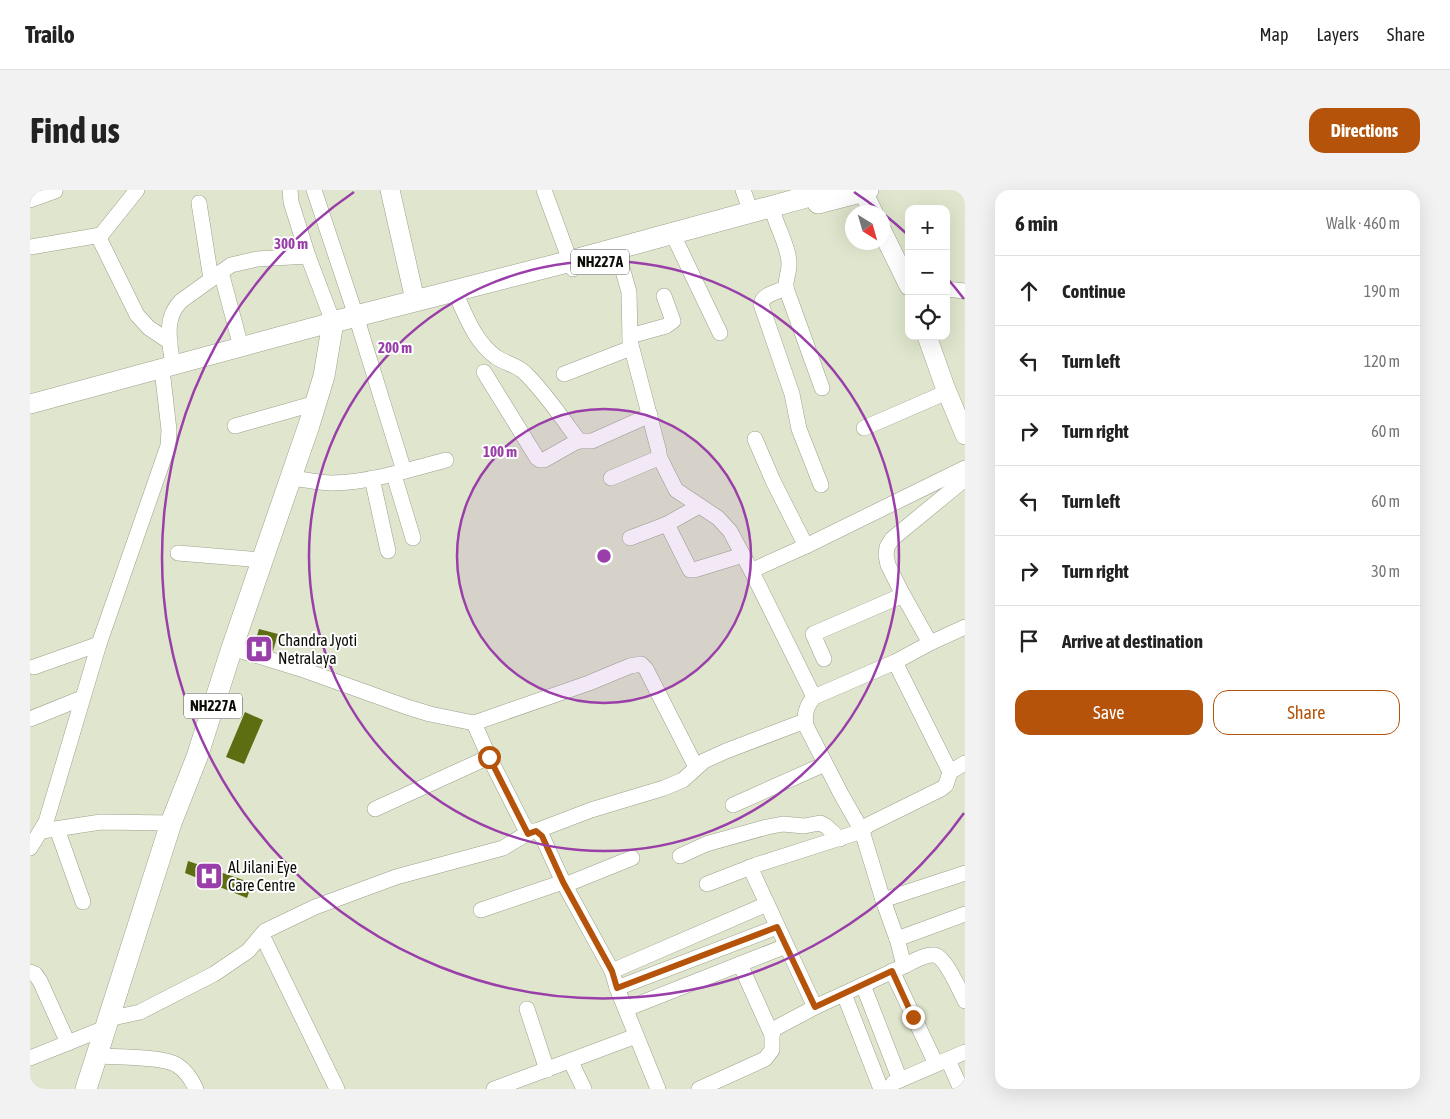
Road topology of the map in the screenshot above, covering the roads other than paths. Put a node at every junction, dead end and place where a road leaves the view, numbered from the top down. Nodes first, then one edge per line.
1 (137, 190) edge
2 (290, 190) edge
3 (314, 190) edge
4 (390, 190) edge
5 (544, 190) edge
6 (743, 190) edge
7 (55, 191) edge
8 (825, 191) edge
9 (864, 191) edge
10 (30, 200) edge
11 (198, 203) dead end
12 (870, 205) edge
13 (751, 212) junction
14 (774, 215) junction
15 (101, 235) junction
16 (676, 241) junction
17 (30, 247) edge
18 (890, 247) edge
19 (308, 256) junction
20 (619, 256) junction
21 (572, 265) junction
22 (216, 276) junction
23 (905, 278) edge
24 (786, 288) junction
25 (950, 290) edge
26 (965, 291) edge
27 (664, 296) dead end
28 (458, 299) junction
29 (415, 300) junction
30 (357, 320) junction
31 (332, 327) junction
32 (720, 333) dead end
33 (929, 340) edge
34 (170, 342) junction
35 (630, 342) junction
36 (240, 347) junction
37 (168, 372) junction
38 (484, 372) dead end
39 (564, 374) dead end
40 (822, 388) dead end
41 (947, 392) junction
42 (316, 403) junction
43 (30, 404) edge
44 (30, 413) edge
45 (650, 415) junction
46 (235, 426) dead end
47 (864, 428) dead end
48 (965, 435) edge
49 (754, 439) dead end
50 (579, 441) junction
51 (659, 456) junction
52 (446, 460) dead end
53 (965, 468) edge
54 (399, 473) junction
55 (290, 478) junction
56 (372, 478) junction
57 (611, 478) dead end
58 (965, 479) edge
59 (821, 485) dead end
60 (699, 506) junction
61 (667, 524) junction
62 (412, 538) dead end
63 (630, 538) dead end
64 (806, 546) junction
65 (388, 551) dead end
66 (178, 553) dead end
67 (743, 555) junction
68 (262, 560) junction
69 (752, 572) junction
70 (903, 595) junction
71 (965, 627) edge
72 (930, 643) junction
73 (99, 644) junction
74 (232, 648) junction
75 (824, 659) dead end
76 (895, 662) junction
77 (34, 667) dead end
78 (814, 697) junction
79 (82, 698) junction
80 (30, 719) edge
81 (805, 722) junction
82 (474, 723) junction
83 (489, 757) junction
84 (965, 763) edge
85 (825, 764) junction
86 (696, 767) junction
87 (950, 772) junction
88 (733, 805) dead end
89 (375, 808) dead end
90 (171, 823) junction
91 (49, 830) junction
92 (862, 831) junction
93 (532, 832) junction
94 (840, 839) junction
95 (30, 848) edge
96 (680, 856) dead end
97 (632, 858) dead end
98 (750, 867) junction
99 (965, 873) edge
100 (564, 883) junction
101 (708, 884) dead end
102 (883, 900) junction
103 (83, 902) dead end
104 (767, 904) junction
105 (481, 910) dead end
106 (965, 914) edge
107 (777, 927) junction
108 (262, 935) junction
109 (897, 939) junction
110 (786, 946) junction
111 (740, 964) junction
112 (898, 969) junction
113 (612, 971) junction
114 (30, 972) edge
115 (863, 984) junction
116 (617, 988) junction
117 (844, 994) junction
118 (965, 1001) edge
119 (815, 1007) junction
120 (527, 1009) dead end
121 (626, 1009) junction
122 (107, 1024) junction
123 (772, 1035) junction
124 (636, 1036) junction
125 (68, 1043) junction
126 (965, 1052) edge
127 (96, 1056) junction
128 (30, 1058) edge
129 (570, 1062) junction
130 (942, 1062) junction
131 (547, 1070) junction
132 (900, 1080) junction
133 (881, 1088) edge
134 (86, 1089) edge
135 (196, 1089) edge
136 (338, 1089) edge
137 (494, 1089) edge
138 (584, 1089) edge
139 (658, 1089) edge
140 (699, 1089) edge
141 (961, 1089) edge

1 - 15 street
2 - 19 street
3 - 30 street
4 - 29 main road
5 - 21 street
6 - 13 street
7 - 10 street
8 - 13 highway, NH227A
9 - 12 main road
9 - 14 highway, NH227A
11 - 22 street
13 - 21 highway, NH227A
14 - 16 highway, NH227A
14 - 24 street
15 - 17 street
15 - 34 street
16 - 20 highway, NH227A
16 - 32 street
18 - 23 main road
19 - 22 street
19 - 31 street
20 - 21 highway, NH227A
20 - 35 street
21 - 28 highway, NH227A
21 - 29 highway, NH227A
22 - 34 street
22 - 36 street
24 - 40 street
24 - 59 street
25 - 26 street
27 - 35 street
28 - 30 highway, NH227A
28 - 50 street
29 - 30 highway, NH227A
30 - 31 highway, NH227A
30 - 54 street
31 - 36 main road
31 - 37 main road
31 - 42 highway, NH227A
33 - 41 main road
34 - 37 street
35 - 39 street
35 - 45 street
36 - 37 main road
37 - 43 main road
37 - 44 main road
37 - 73 street
38 - 50 street
41 - 47 street
41 - 48 main road
42 - 46 street
42 - 55 highway, NH227A
45 - 50 street
45 - 51 street
49 - 64 street
51 - 57 street
51 - 60 street
52 - 54 street
53 - 64 street
54 - 56 street
54 - 62 street
55 - 56 street
55 - 68 highway, NH227A
56 - 65 street
58 - 70 street
60 - 61 street
60 - 67 street
61 - 63 street
61 - 67 street
64 - 69 street
66 - 68 street
67 - 69 street
68 - 74 highway, NH227A
69 - 78 street
70 - 72 street
70 - 75 street
71 - 72 street
72 - 76 street
73 - 77 street
73 - 79 street
74 - 82 street
74 - 90 highway, NH227A
76 - 78 street
76 - 87 street
78 - 81 street
79 - 80 street
79 - 91 street
81 - 85 street
81 - 86 street
82 - 83 street
82 - 86 street
83 - 89 street
83 - 93 street
84 - 87 street
85 - 88 street
85 - 92 street
86 - 93 street
87 - 92 street
90 - 91 street
90 - 122 highway, NH227A
91 - 95 street
91 - 103 street
92 - 94 street
92 - 102 street
93 - 100 street
93 - 108 street
94 - 96 street
94 - 98 street
97 - 100 street
98 - 101 street
98 - 104 street
99 - 102 street
100 - 105 street
100 - 113 street
102 - 109 street
104 - 107 street
104 - 113 street
106 - 109 street
107 - 110 street
107 - 116 street
108 - 122 street
108 - 136 street
109 - 112 street
110 - 111 street
110 - 119 street
111 - 121 street
111 - 123 street
112 - 115 street
112 - 118 street
112 - 130 street
113 - 116 street
114 - 125 street
115 - 117 street
115 - 132 street
116 - 121 street
117 - 119 street
117 - 133 street
119 - 123 street
120 - 131 street
121 - 124 street
122 - 125 street
122 - 127 highway, NH227A
123 - 140 street
124 - 129 street
124 - 139 street
125 - 128 street
126 - 130 street
127 - 134 highway, NH227A
127 - 135 street
129 - 131 street
129 - 138 street
130 - 132 street
130 - 141 street
131 - 137 street
132 - 133 street

